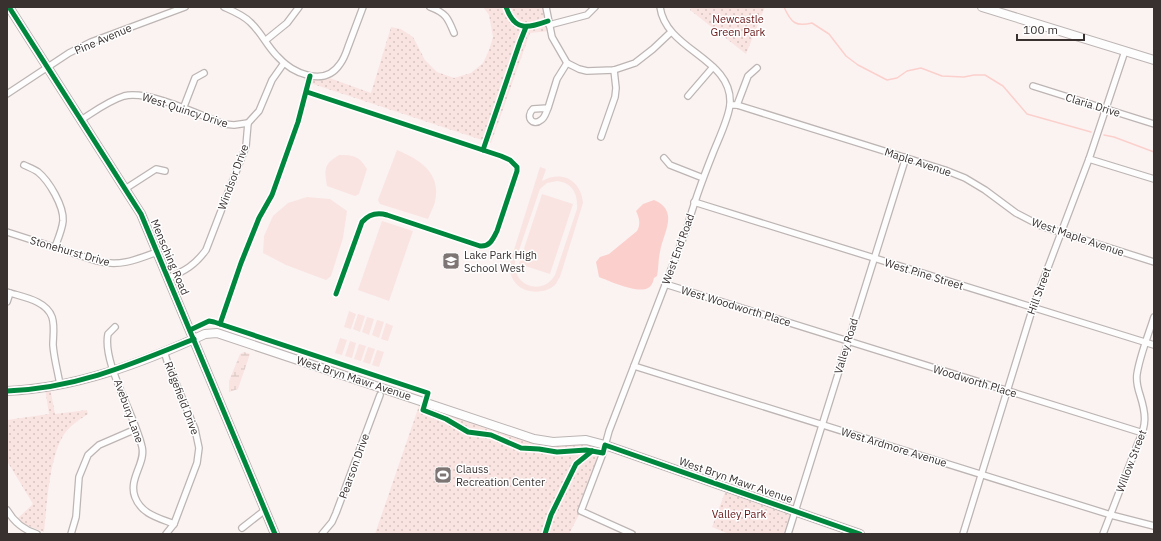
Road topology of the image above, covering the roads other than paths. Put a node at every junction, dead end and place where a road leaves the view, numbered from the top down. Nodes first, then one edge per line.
1 (9, 7) edge
2 (185, 7) edge
3 (224, 7) edge
4 (298, 7) edge
5 (363, 7) edge
6 (430, 7) edge
7 (546, 7) edge
8 (595, 7) edge
9 (660, 7) edge
10 (982, 7) edge
11 (549, 25) junction
12 (671, 32) junction
13 (454, 33) dead end
14 (266, 40) junction
15 (1125, 51) junction
16 (1154, 60) edge
17 (284, 63) junction
18 (567, 63) junction
19 (47, 67) junction
20 (713, 67) junction
21 (756, 68) dead end
22 (614, 70) junction
23 (204, 73) dead end
24 (1033, 86) dead end
25 (7, 94) edge
26 (688, 96) dead end
27 (730, 105) junction
28 (736, 105) junction
29 (548, 108) dead end
30 (183, 109) junction
31 (1107, 109) junction
32 (81, 120) junction
33 (248, 123) junction
34 (1154, 124) edge
35 (601, 137) dead end
36 (906, 157) junction
37 (664, 158) dead end
38 (1089, 159) junction
39 (24, 165) dead end
40 (166, 171) dead end
41 (703, 178) junction
42 (1154, 179) edge
43 (125, 189) junction
44 (694, 202) junction
45 (1006, 205) joint
46 (7, 232) edge
47 (1061, 233) junction
48 (55, 247) junction
49 (157, 252) junction
50 (874, 258) junction
51 (1154, 262) edge
52 (168, 278) junction
53 (665, 284) junction
54 (9, 293) edge
55 (7, 302) edge
56 (1033, 307) junction
57 (1154, 318) edge
58 (115, 327) dead end
59 (806, 328) joint
60 (194, 339) junction
61 (848, 341) junction
62 (1146, 342) junction
63 (1154, 345) edge
64 (164, 351) junction
65 (634, 366) junction
66 (114, 371) junction
67 (60, 385) junction
68 (1006, 390) junction
69 (7, 391) edge
70 (380, 395) dead end
71 (822, 424) junction
72 (136, 429) junction
73 (1143, 433) junction
74 (605, 445) junction
75 (981, 474) junction
76 (7, 510) edge
77 (265, 510) junction
78 (796, 511) junction
79 (1111, 514) junction
80 (174, 524) junction
81 (1154, 526) edge
82 (242, 528) dead end
83 (37, 534) edge
84 (71, 534) edge
85 (166, 534) edge
86 (275, 534) edge
87 (322, 534) edge
88 (632, 534) edge
89 (788, 534) edge
90 (860, 534) edge
91 (963, 534) edge
92 (1103, 534) edge

1 - 19 street, Mensching Road
2 - 19 street, Pine Avenue
3 - 14 street
4 - 14 street
5 - 17 street
6 - 13 street
7 - 11 street
8 - 11 street
9 - 12 street, West End Road
10 - 15 street
11 - 18 street
12 - 20 street, West End Road
12 - 22 street
14 - 17 street
15 - 16 street
15 - 31 street, Hill Street
17 - 33 street
18 - 22 street
18 - 29 street
19 - 25 street, Pine Avenue
19 - 32 street, Mensching Road
20 - 26 street
20 - 27 street, West End Road
21 - 28 street
22 - 35 street
23 - 30 street
24 - 31 street, Claria Drive
27 - 28 street
27 - 41 street, West End Road
28 - 36 street, Maple Avenue
30 - 32 street, West Quincy Drive
30 - 33 street, West Quincy Drive
31 - 34 street, Claria Drive
31 - 38 street, Hill Street
32 - 43 street, Mensching Road
33 - 52 street, Windsor Drive
36 - 45 street, Maple Avenue
36 - 50 street, Valley Road
37 - 41 street
38 - 42 street
38 - 47 street, Hill Street
39 - 48 street
40 - 43 street
41 - 44 street, West End Road
43 - 49 street, Mensching Road
44 - 50 street, West Pine Street
44 - 53 street, West End Road
45 - 47 street, West Maple Avenue
46 - 48 street, Stonehurst Drive
47 - 51 street, West Maple Avenue
47 - 56 street, Hill Street
48 - 49 street, Stonehurst Drive
49 - 52 street, Mensching Road
50 - 56 street, West Pine Street
50 - 61 street, Valley Road
52 - 60 street, Mensching Road
53 - 59 street, West Woodworth Place
53 - 65 street, West End Road
54 - 55 street
54 - 67 street
56 - 62 street, West Pine Street
56 - 68 street, Hill Street
57 - 62 street, Willow Street
58 - 66 street, Avebury Lane
59 - 61 street, Woodworth Place
60 - 64 street, West Bryn Mawr Avenue
60 - 74 street, West Bryn Mawr Avenue
60 - 77 street, Mensching Road
61 - 68 street, Woodworth Place
61 - 71 street, Valley Road
62 - 63 street, West Pine Street
62 - 73 street, Willow Street
64 - 66 street, West Bryn Mawr Avenue
64 - 80 street, Ridgefield Drive
65 - 71 street, West Ardmore Avenue
65 - 74 street, West End Road
66 - 67 street, West Bryn Mawr Avenue
66 - 72 street, Avebury Lane
67 - 69 street, West Bryn Mawr Avenue
68 - 73 street, Woodworth Place
68 - 75 street, Hill Street
70 - 87 street, Pearson Drive
71 - 75 street, West Ardmore Avenue
71 - 78 street, Valley Road
72 - 80 street, Avebury Lane
72 - 84 street
73 - 79 street, Willow Street
74 - 78 street, West Bryn Mawr Avenue
74 - 88 street, West End Road
75 - 79 street, West Ardmore Avenue
75 - 91 street, Hill Street
76 - 83 street
77 - 82 street
77 - 86 street, Mensching Road
78 - 89 street, Valley Road
78 - 90 street, West Bryn Mawr Avenue
79 - 81 street, West Ardmore Avenue
79 - 92 street, Willow Street
80 - 85 street, Ridgefield Drive

